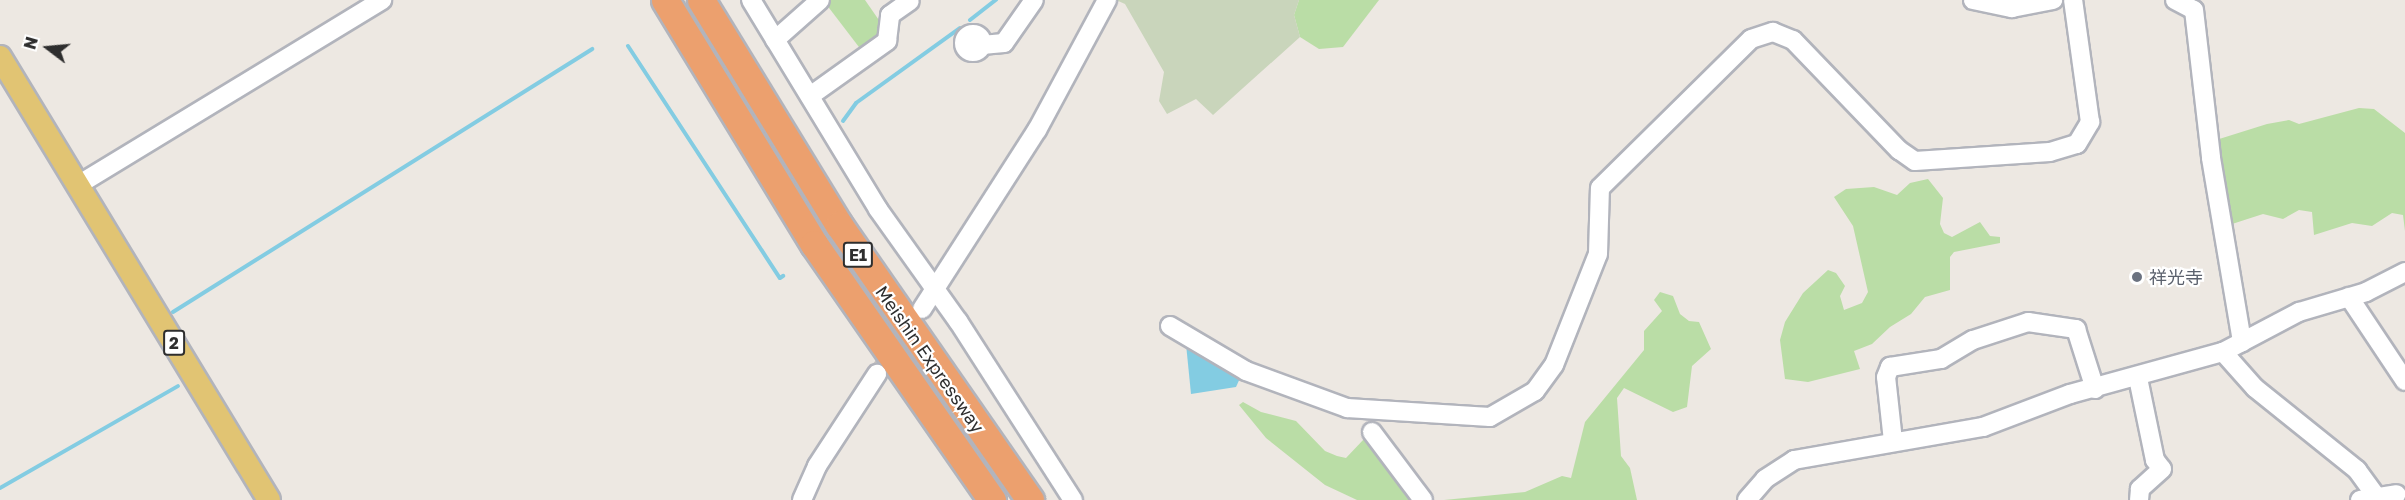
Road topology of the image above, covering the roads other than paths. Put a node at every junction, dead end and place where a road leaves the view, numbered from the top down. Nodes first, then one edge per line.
1 (382, 0) edge
2 (665, 0) edge
3 (701, 0) edge
4 (751, 0) edge
5 (820, 0) edge
6 (1034, 0) edge
7 (1973, 0) edge
8 (2053, 0) edge
9 (2073, 0) edge
10 (2175, 0) edge
11 (910, 1) edge
12 (1104, 1) edge
13 (776, 40) junction
14 (982, 45) dead end
15 (0, 57) edge
16 (810, 96) junction
17 (78, 185) junction
18 (2405, 272) edge
19 (934, 287) junction
20 (2349, 297) junction
21 (922, 309) tunnel mouth
22 (1170, 326) dead end
23 (2242, 342) junction
24 (2223, 352) junction
25 (877, 374) tunnel mouth
26 (2138, 378) junction
27 (2405, 381) edge
28 (2095, 388) junction
29 (1372, 432) dead end
30 (1893, 441) junction
31 (2400, 491) edge
32 (2368, 498) edge
33 (269, 500) edge
34 (802, 500) edge
35 (992, 500) edge
36 (1030, 500) edge
37 (1073, 500) edge
38 (1423, 500) edge
39 (1747, 500) edge
40 (2139, 500) edge

1 - 17 street
2 - 35 highway, Meishin Expressway / E1
3 - 36 highway, Meishin Expressway / E1
4 - 13 street
5 - 13 street
6 - 14 street
7 - 8 street
9 - 22 street
10 - 23 street
11 - 16 street
12 - 19 street
13 - 16 street
15 - 17 main road, 2
16 - 19 street
17 - 33 main road, 2
18 - 20 street
19 - 21 street
19 - 37 street
20 - 23 street
20 - 27 street
23 - 24 street
24 - 26 street
24 - 32 street
25 - 34 street
26 - 28 street
26 - 40 street
28 - 30 street
28 - 30 street
29 - 38 street
30 - 39 street
31 - 32 street

